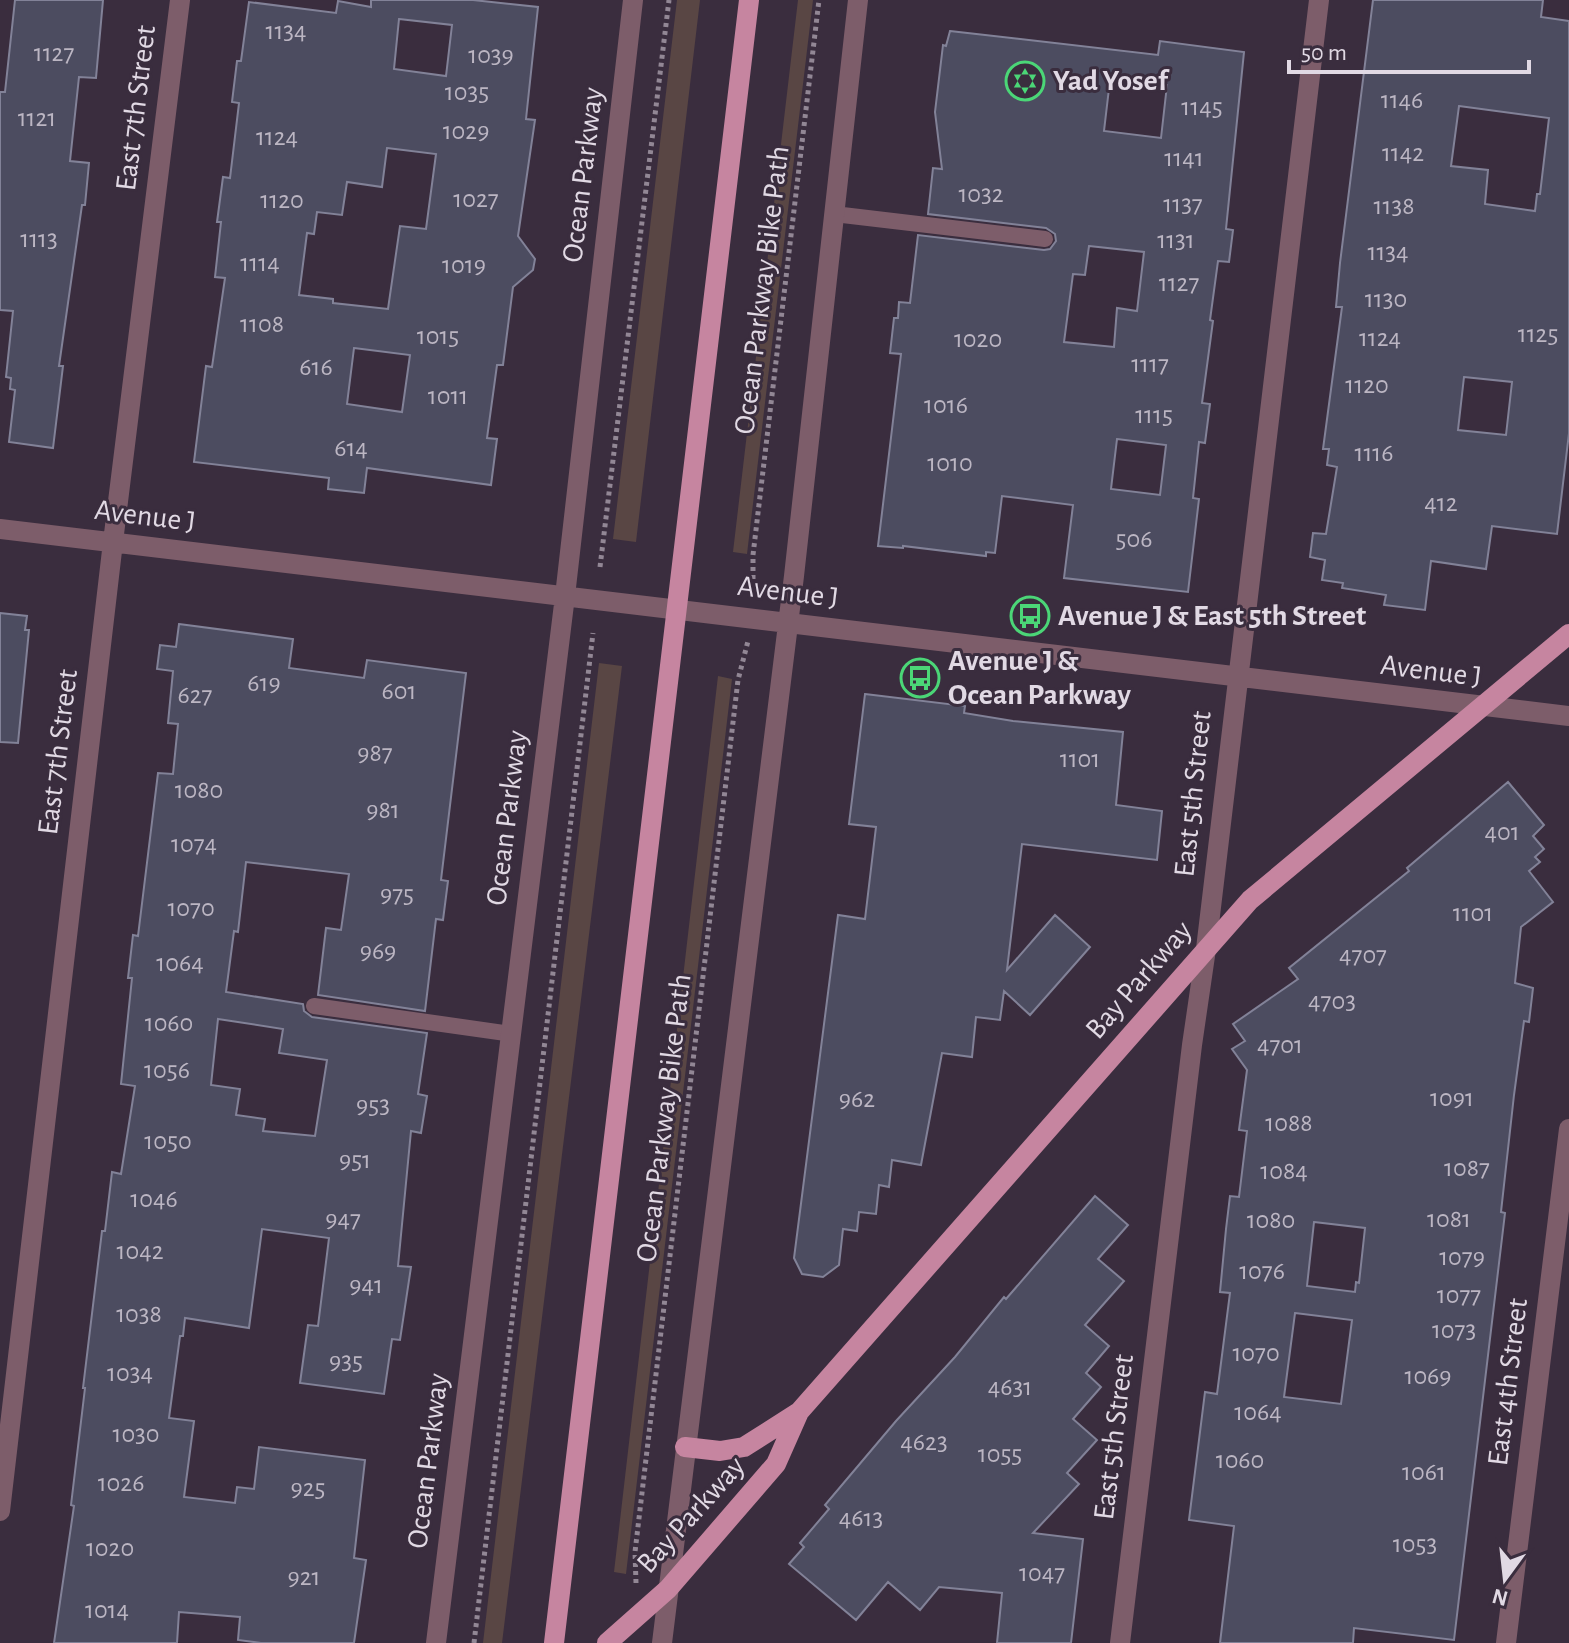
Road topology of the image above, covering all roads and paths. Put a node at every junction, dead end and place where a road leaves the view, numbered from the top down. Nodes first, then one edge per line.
1 (180, 0) edge
2 (633, 0) edge
3 (669, 0) edge
4 (749, 0) edge
5 (819, 0) edge
6 (858, 0) edge
7 (1319, 0) edge
8 (834, 214) junction
9 (1045, 239) dead end
10 (0, 529) edge
11 (113, 542) junction
12 (600, 567) dead end
13 (754, 586) dead end
14 (565, 596) junction
15 (677, 609) junction
16 (788, 622) junction
17 (593, 633) dead end
18 (1569, 634) edge
19 (746, 652) dead end
20 (1237, 677) junction
21 (1479, 707) junction
22 (1569, 716) edge
23 (1206, 949) junction
24 (314, 1006) dead end
25 (512, 1034) junction
26 (1569, 1129) edge
27 (799, 1412) junction
28 (685, 1447) junction
29 (0, 1511) edge
30 (668, 1589) junction
31 (636, 1590) dead end
32 (436, 1643) edge
33 (474, 1643) edge
34 (554, 1643) edge
35 (607, 1643) edge
36 (662, 1643) edge
37 (1120, 1643) edge
38 (1506, 1643) edge

1 - 11 street, East 7th Street
2 - 14 street, Ocean Parkway
3 - 12 path
4 - 15 main road
5 - 13 path, Ocean Parkway Bike Path
6 - 8 street
7 - 20 street, East 5th Street
8 - 9 lane
8 - 16 street
10 - 11 street, Avenue J
11 - 14 street, Avenue J
11 - 29 street, East 7th Street
14 - 15 street, Avenue J
14 - 25 street, Ocean Parkway
15 - 16 street, Avenue J
15 - 34 main road
16 - 20 street, Avenue J
16 - 28 street
17 - 33 path
18 - 21 main road, Bay Parkway
19 - 31 path, Ocean Parkway Bike Path
20 - 21 street, Avenue J
20 - 23 street, East 5th Street
21 - 22 street, Avenue J
21 - 23 main road, Bay Parkway
23 - 27 main road, Bay Parkway
23 - 37 street, East 5th Street
24 - 25 lane
25 - 32 street, Ocean Parkway
26 - 38 street, East 4th Street
27 - 28 main road, Bay Parkway
27 - 30 main road, Bay Parkway
28 - 30 street
30 - 35 main road, Bay Parkway
30 - 36 street

